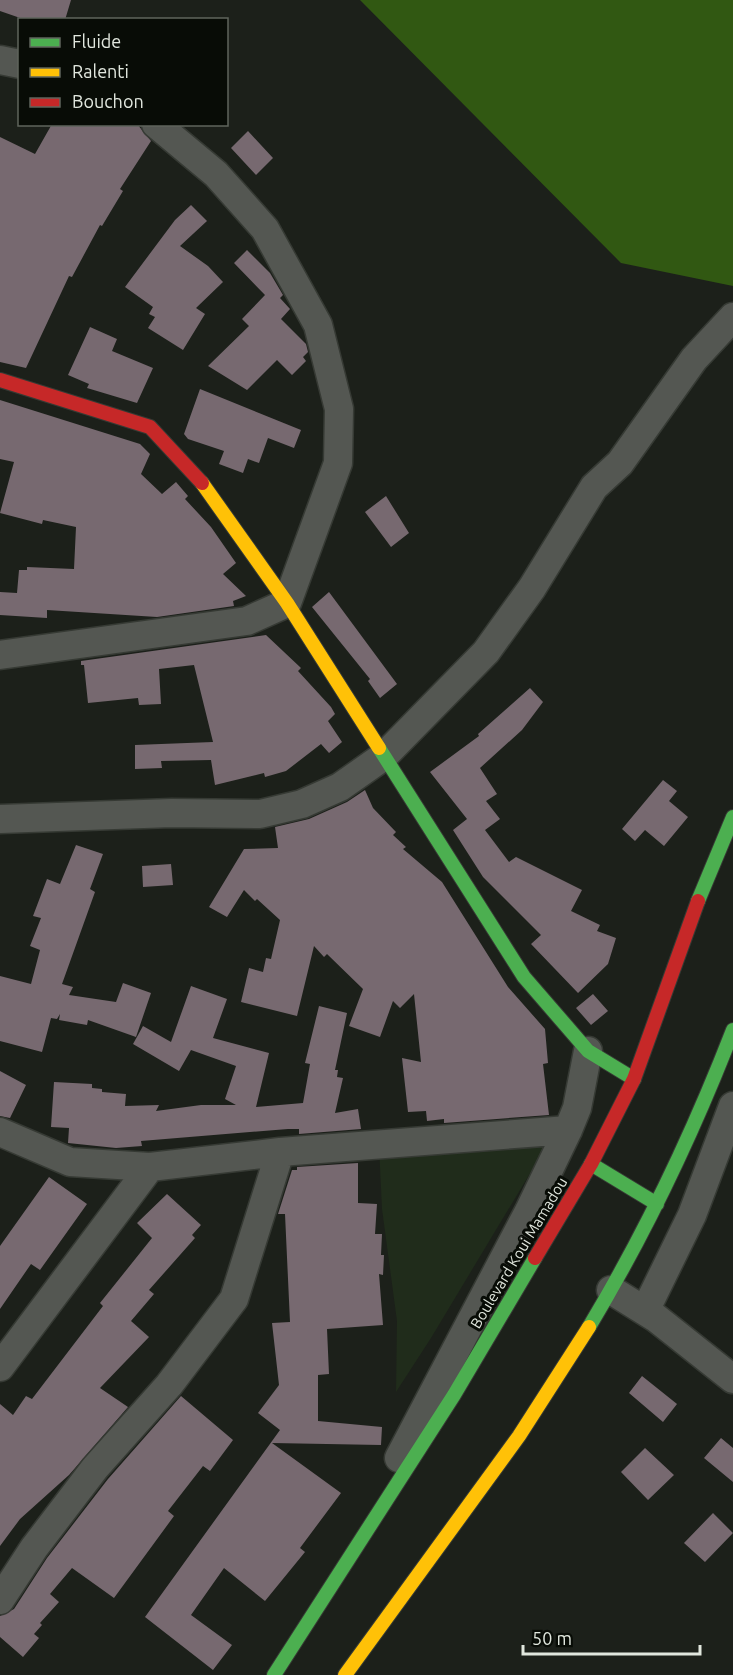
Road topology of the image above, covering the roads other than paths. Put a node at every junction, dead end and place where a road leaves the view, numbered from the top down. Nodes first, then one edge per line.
1 (0, 60) edge
2 (18, 64) edge
3 (158, 126) edge
4 (733, 317) edge
5 (0, 380) edge
6 (287, 603) junction
7 (0, 655) edge
8 (384, 756) junction
9 (733, 818) edge
10 (0, 819) edge
11 (733, 1030) edge
12 (588, 1051) junction
13 (634, 1079) junction
14 (733, 1106) edge
15 (568, 1130) junction
16 (0, 1132) edge
17 (280, 1152) junction
18 (591, 1164) junction
19 (150, 1167) junction
20 (657, 1204) junction
21 (610, 1290) junction
22 (645, 1311) junction
23 (0, 1367) edge
24 (733, 1379) edge
25 (354, 1552) junction
26 (0, 1600) edge
27 (274, 1675) edge
28 (345, 1675) edge

1 - 2 street
3 - 6 street
4 - 8 street
5 - 6 main road
6 - 7 street
6 - 8 main road
8 - 10 street
8 - 12 main road
9 - 13 main road, Boulevard Koui Mamadou
11 - 20 main road
12 - 13 main road
12 - 15 street
13 - 18 main road, Boulevard Koui Mamadou
14 - 22 street
15 - 17 street
15 - 25 street
16 - 19 street
17 - 19 street
17 - 26 street
18 - 20 main road
18 - 25 main road, Boulevard Koui Mamadou
19 - 23 street
20 - 21 main road
21 - 22 street
21 - 28 main road
22 - 24 street
25 - 27 main road, Boulevard Koui Mamadou

